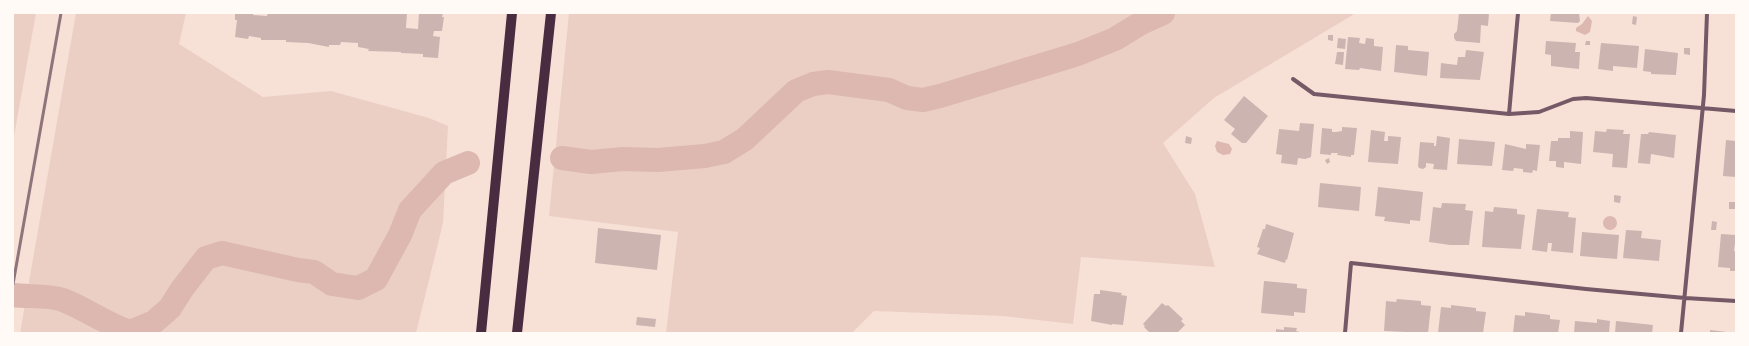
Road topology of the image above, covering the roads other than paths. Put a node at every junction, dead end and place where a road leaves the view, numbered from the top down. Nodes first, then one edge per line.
1 (512, 13) edge
2 (551, 13) edge
3 (1518, 13) edge
4 (1707, 13) edge
5 (1293, 79) dead end
6 (1703, 108) junction
7 (1736, 111) edge
8 (1509, 114) junction
9 (1685, 298) junction
10 (1736, 301) edge
11 (481, 333) edge
12 (517, 333) edge
13 (1345, 333) edge
14 (1681, 333) edge

1 - 11 main road
2 - 12 main road
3 - 8 street
4 - 6 street
5 - 8 street
6 - 7 street
6 - 8 street
6 - 9 street
9 - 10 street
9 - 13 street
9 - 14 street

